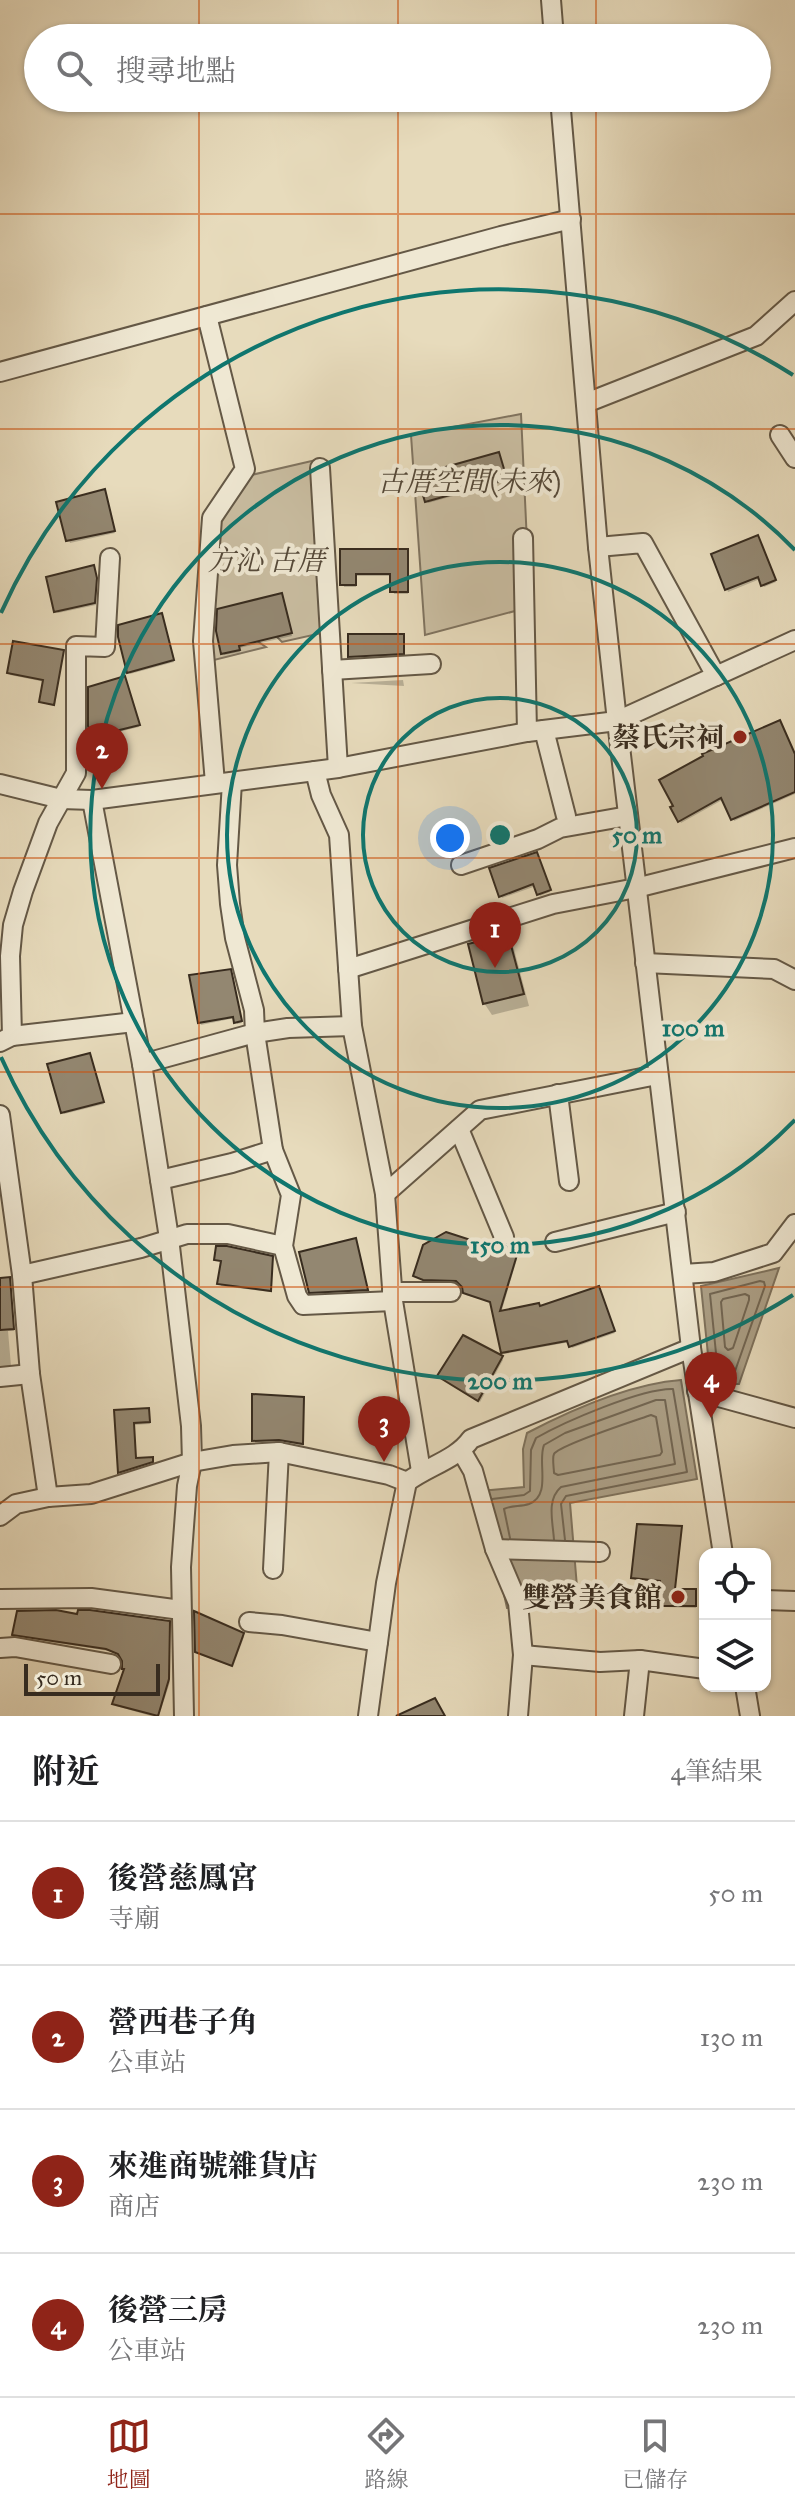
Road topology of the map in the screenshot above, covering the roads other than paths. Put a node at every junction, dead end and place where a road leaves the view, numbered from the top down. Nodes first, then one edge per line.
1 (551, 0) edge
2 (553, 24) edge
3 (561, 112) edge
4 (571, 219) junction
5 (795, 301) edge
6 (207, 316) junction
7 (0, 372) edge
8 (586, 403) junction
9 (780, 435) dead end
10 (795, 458) edge
11 (320, 468) dead end
12 (523, 538) dead end
13 (598, 547) junction
14 (110, 558) dead end
15 (795, 640) edge
16 (431, 664) dead end
17 (332, 670) junction
18 (716, 676) junction
19 (617, 721) junction
20 (535, 731) junction
21 (338, 768) junction
22 (315, 771) junction
23 (224, 783) junction
24 (0, 784) edge
25 (61, 799) junction
26 (92, 800) junction
27 (566, 816) dead end
28 (628, 816) junction
29 (795, 848) edge
30 (461, 865) dead end
31 (636, 888) junction
32 (645, 963) junction
33 (348, 969) junction
34 (795, 980) edge
35 (134, 1022) junction
36 (352, 1026) junction
37 (255, 1033) junction
38 (6, 1039) edge
39 (142, 1064) junction
40 (657, 1075) junction
41 (558, 1094) junction
42 (0, 1115) edge
43 (459, 1129) junction
44 (273, 1150) junction
45 (160, 1180) junction
46 (569, 1181) dead end
47 (385, 1194) junction
48 (676, 1212) junction
49 (795, 1224) edge
50 (504, 1237) dead end
51 (169, 1238) junction
52 (555, 1242) dead end
53 (283, 1246) junction
54 (683, 1274) junction
55 (22, 1275) junction
56 (451, 1292) dead end
57 (392, 1296) junction
58 (691, 1348) junction
59 (30, 1374) junction
60 (0, 1377) edge
61 (697, 1391) junction
62 (795, 1418) edge
63 (279, 1452) junction
64 (462, 1452) junction
65 (192, 1462) junction
66 (414, 1476) junction
67 (48, 1497) junction
68 (0, 1516) edge
69 (722, 1548) edge
70 (495, 1549) junction
71 (600, 1552) dead end
72 (273, 1569) dead end
73 (0, 1599) edge
74 (771, 1600) edge
75 (795, 1601) edge
76 (181, 1610) junction
77 (249, 1622) dead end
78 (378, 1642) junction
79 (0, 1648) edge
80 (523, 1655) junction
81 (640, 1660) junction
82 (111, 1664) dead end
83 (699, 1668) edge
84 (746, 1692) edge
85 (184, 1716) edge
86 (368, 1716) edge
87 (518, 1716) edge
88 (634, 1716) edge
89 (750, 1716) edge

1 - 2 street
3 - 4 street
4 - 6 street
4 - 8 street
5 - 8 street
6 - 7 street
6 - 23 street
8 - 13 street
9 - 10 street
11 - 17 street
12 - 20 street
13 - 18 street
13 - 19 street
14 - 25 street
15 - 18 street
16 - 17 street
17 - 21 street
18 - 19 street
19 - 20 street
19 - 28 street
20 - 21 street
20 - 27 street
21 - 22 street
22 - 23 street
22 - 33 street
23 - 26 street
23 - 37 street
24 - 25 street
25 - 26 street
25 - 38 street
26 - 35 street
28 - 30 street
28 - 31 street
29 - 31 street
31 - 32 street
31 - 33 street
32 - 34 street
32 - 40 street
33 - 36 street
35 - 38 street
35 - 39 street
36 - 37 street
36 - 47 street
37 - 39 street
37 - 44 street
39 - 45 street
40 - 41 street
40 - 48 street
41 - 43 street
41 - 46 street
42 - 55 street
43 - 47 street
43 - 50 street
44 - 45 street
44 - 53 street
45 - 51 street
47 - 57 street
48 - 52 street
48 - 54 street
49 - 54 street
51 - 53 street
51 - 55 street
51 - 65 street
53 - 57 street
54 - 58 street
55 - 59 street
56 - 57 street
57 - 66 street
58 - 61 street
58 - 64 street
59 - 60 street
59 - 67 street
61 - 62 street
61 - 69 street
63 - 65 street
63 - 66 street
63 - 72 street
64 - 66 street
64 - 70 street
65 - 67 street
65 - 76 street
66 - 78 street
67 - 68 street
70 - 71 street
70 - 80 street
73 - 76 street
74 - 75 street
76 - 85 street
77 - 78 street
78 - 86 street
79 - 82 street
80 - 81 street
80 - 87 street
81 - 83 street
81 - 88 street
84 - 89 street

